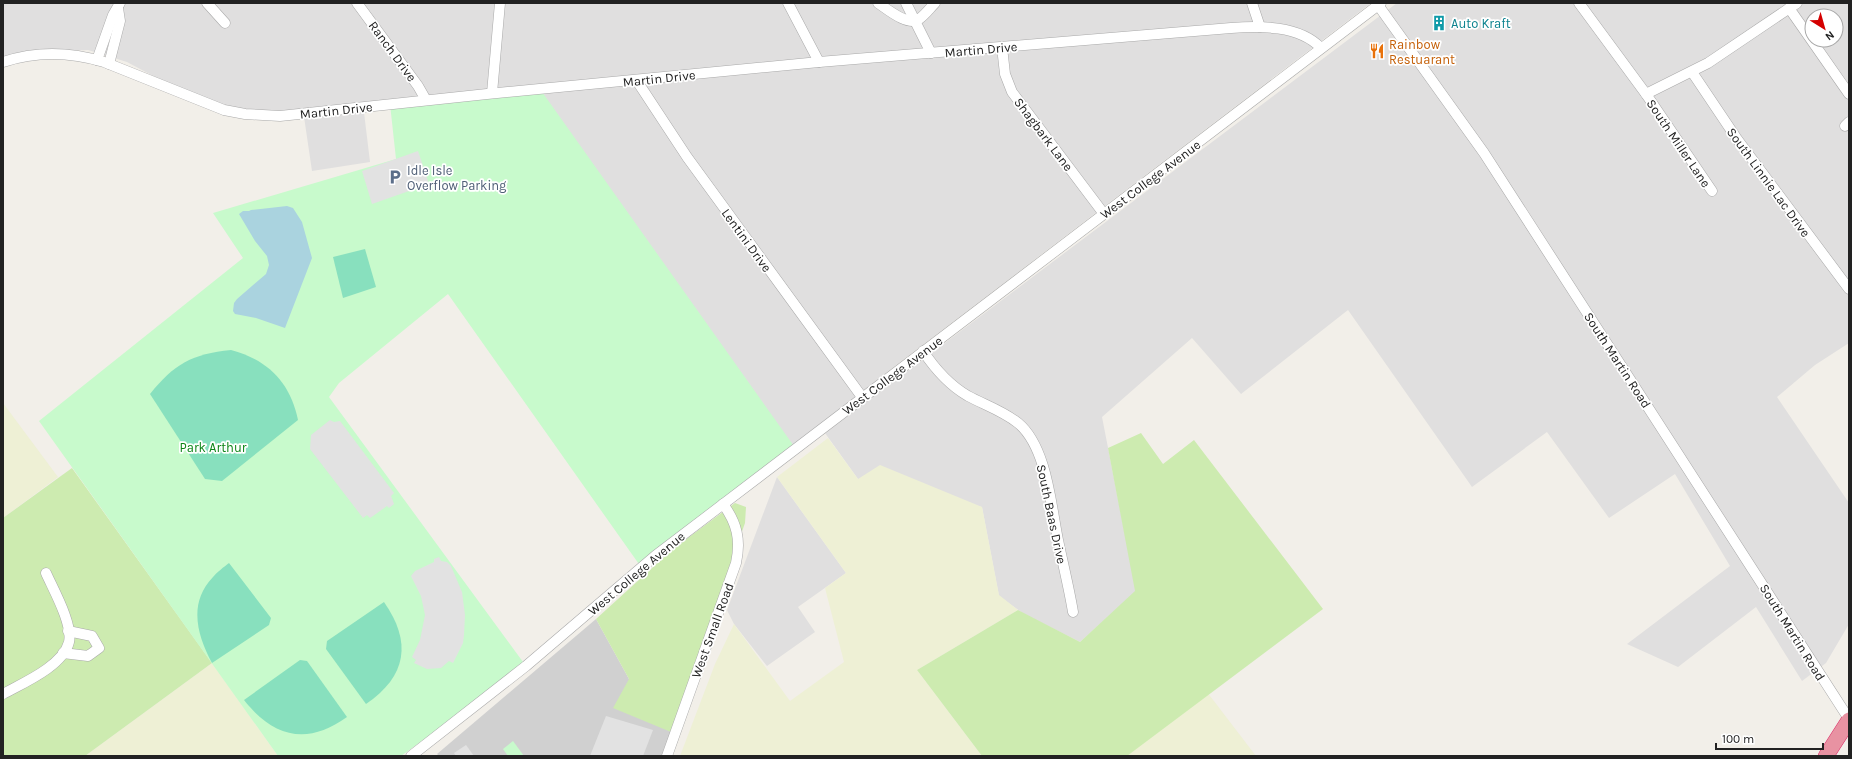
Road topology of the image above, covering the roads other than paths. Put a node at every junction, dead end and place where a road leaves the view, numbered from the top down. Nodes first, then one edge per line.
1 (207, 3) edge
2 (357, 3) edge
3 (500, 3) edge
4 (788, 3) edge
5 (878, 3) edge
6 (906, 3) edge
7 (935, 3) edge
8 (1252, 3) edge
9 (1579, 3) edge
10 (1380, 4) edge
11 (119, 5) edge
12 (1793, 6) edge
13 (916, 21) junction
14 (225, 23) dead end
15 (1260, 27) junction
16 (1002, 47) junction
17 (1321, 48) junction
18 (931, 53) junction
19 (97, 60) junction
20 (3, 62) edge
21 (819, 62) junction
22 (109, 64) junction
23 (1692, 72) junction
24 (637, 81) junction
25 (492, 93) junction
26 (1646, 94) junction
27 (1849, 94) edge
28 (426, 100) junction
29 (1712, 191) dead end
30 (1104, 214) junction
31 (1849, 289) edge
32 (922, 351) junction
33 (862, 397) junction
34 (723, 504) junction
35 (46, 573) dead end
36 (1073, 612) dead end
37 (68, 631) junction
38 (63, 653) junction
39 (3, 694) edge
40 (1849, 720) edge
41 (1829, 752) edge
42 (411, 756) edge
43 (666, 756) edge

1 - 14 street
2 - 28 street, Ranch Drive
3 - 25 street
4 - 21 street
5 - 13 street
6 - 13 street
7 - 13 street
8 - 15 street
9 - 26 street, South Miller Lane
10 - 17 street, West College Avenue
10 - 40 street, South Martin Road
11 - 19 street
11 - 22 street
12 - 23 street
12 - 27 street
13 - 18 street
15 - 16 street, Martin Drive
15 - 17 street, Martin Drive
16 - 18 street, Martin Drive
16 - 30 street, Shagbark Lane
17 - 30 street, West College Avenue
18 - 21 street, Martin Drive
19 - 20 street, Martin Drive
19 - 22 street, Martin Drive
21 - 24 street, Martin Drive
22 - 28 street, Martin Drive
23 - 26 street
23 - 31 street, South Linnie Lac Drive
24 - 25 street, Martin Drive
24 - 33 street, Lentini Drive
25 - 28 street, Martin Drive
26 - 29 street, South Miller Lane
30 - 32 street, West College Avenue
32 - 33 street, West College Avenue
32 - 36 street, South Baas Drive
33 - 34 street, West College Avenue
34 - 42 street, West College Avenue
34 - 43 street, West Small Road
35 - 37 street
37 - 38 street
37 - 38 street
38 - 39 street
40 - 41 highway

